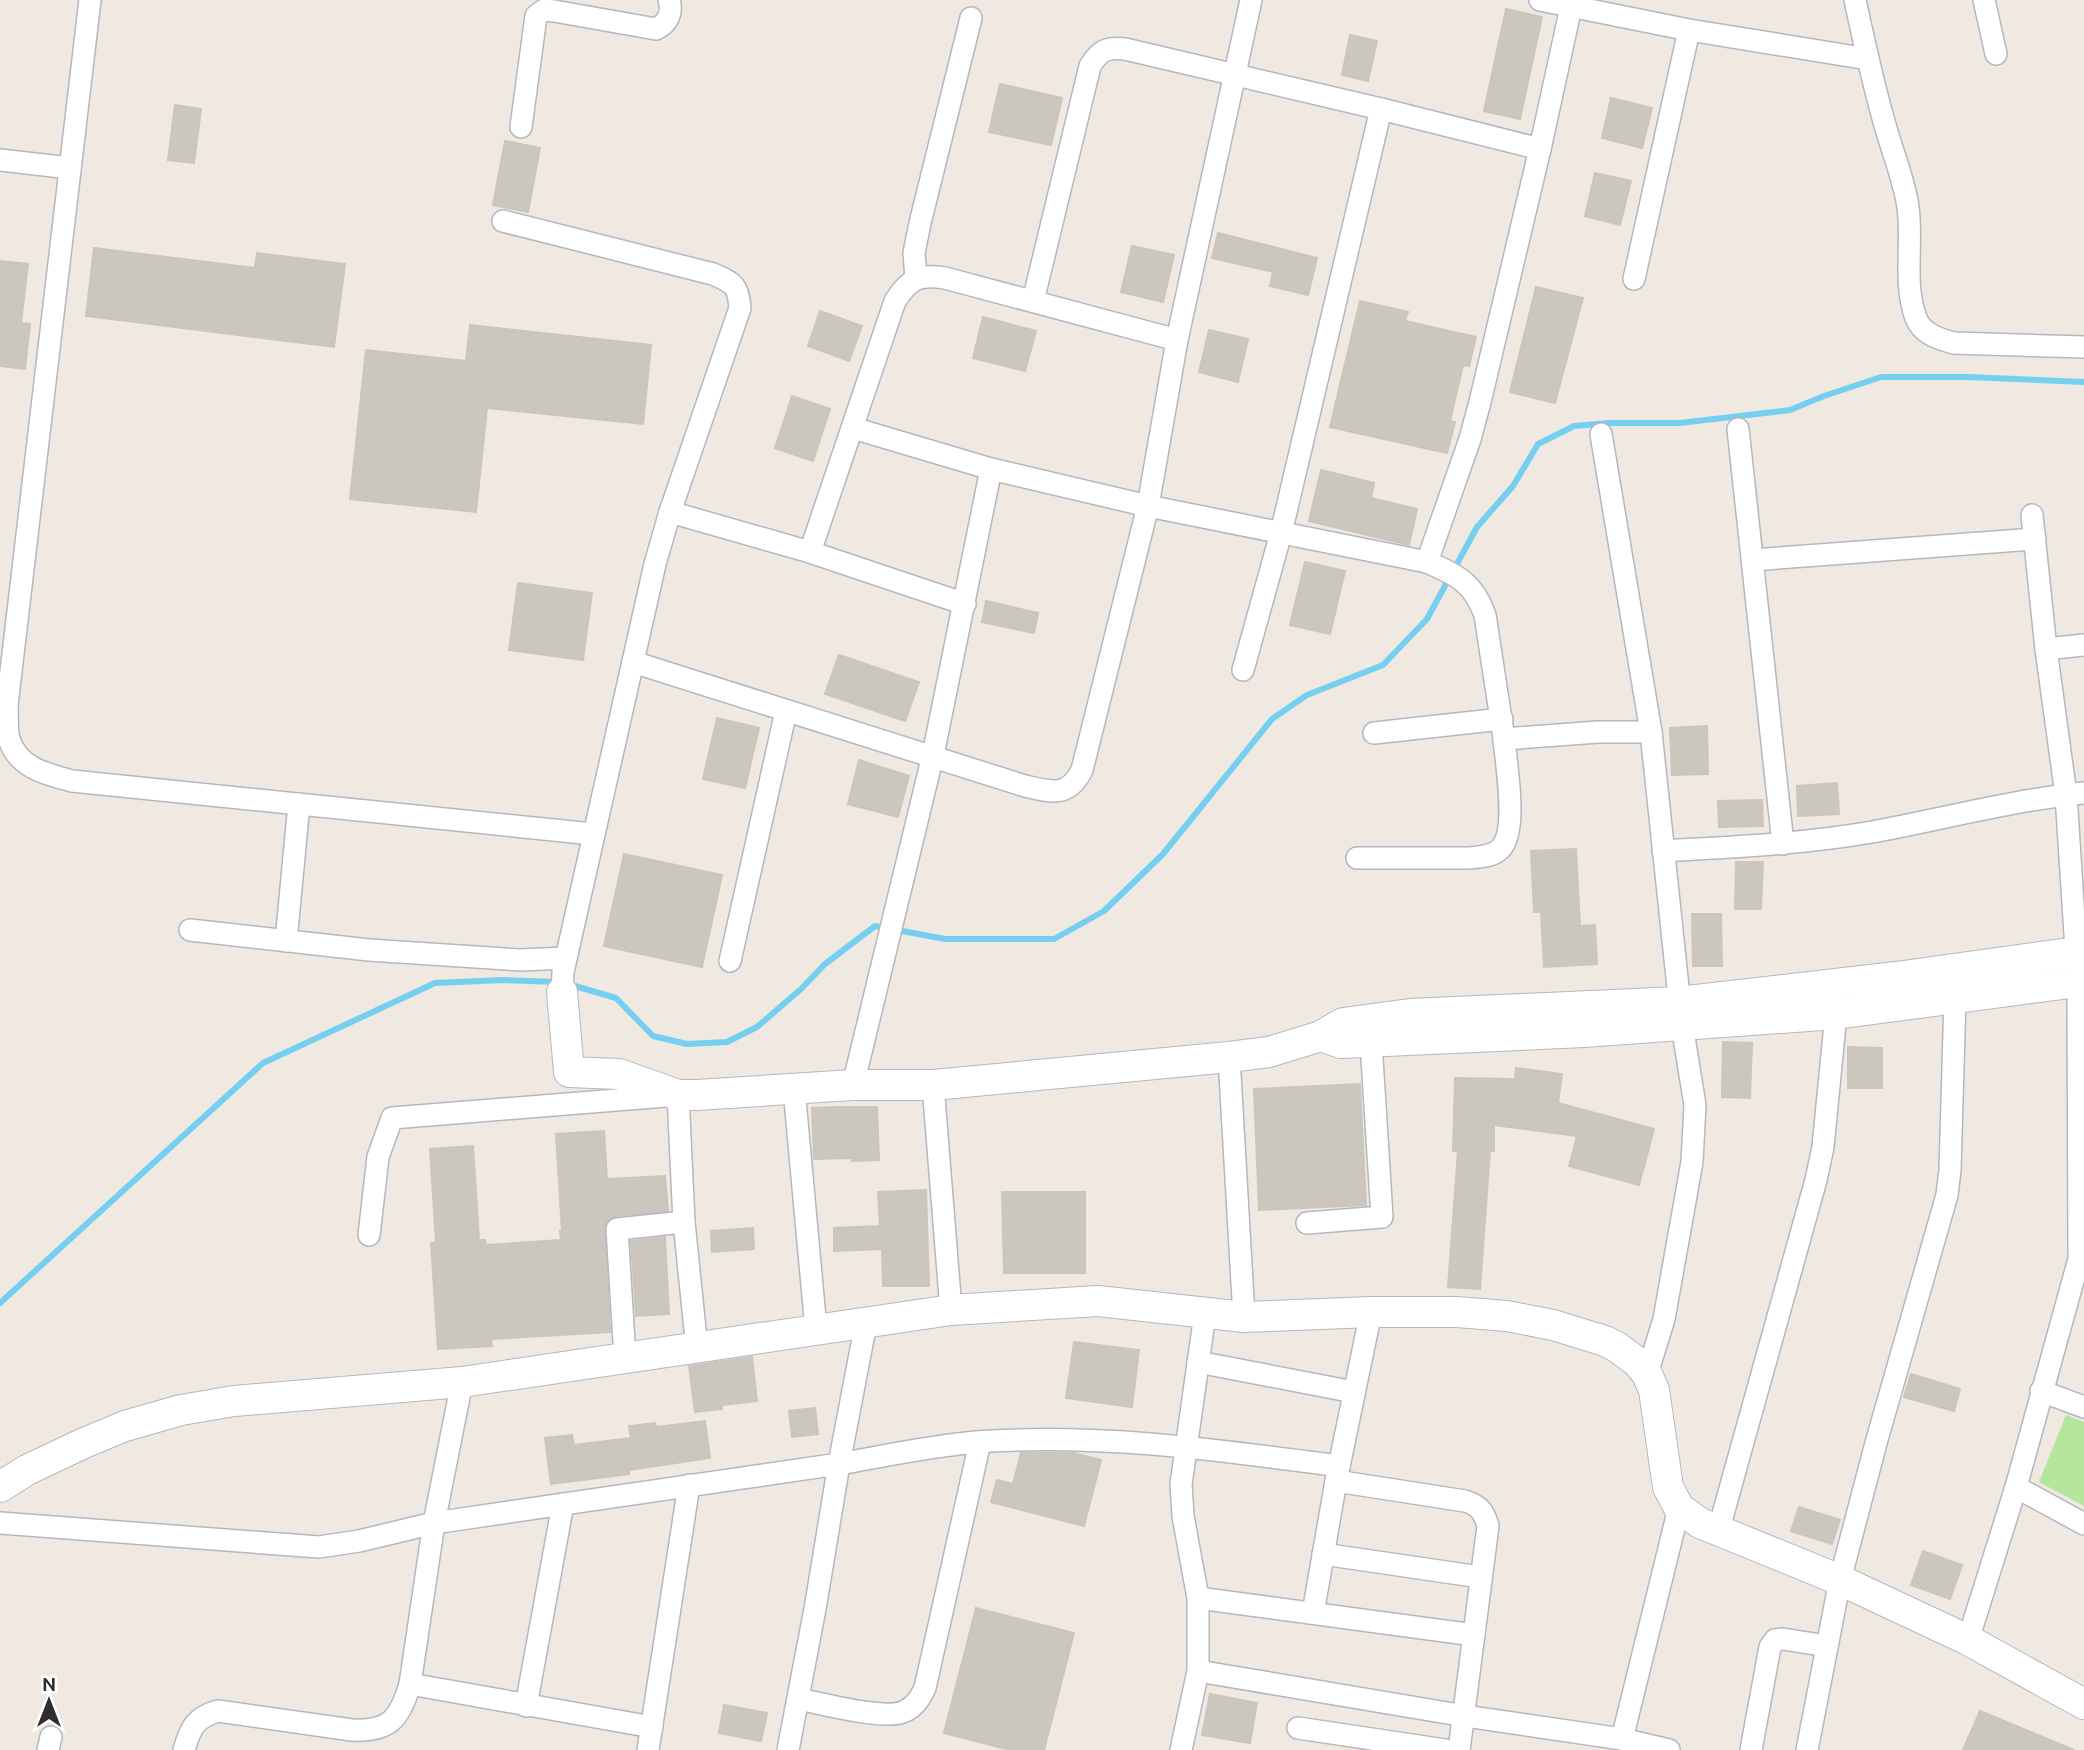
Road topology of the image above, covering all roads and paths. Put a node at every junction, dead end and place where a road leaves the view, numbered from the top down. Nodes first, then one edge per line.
1 (90, 0) edge
2 (669, 0) edge
3 (1251, 0) edge
4 (1541, 0) edge
5 (1855, 0) edge
6 (1984, 0) edge
7 (1571, 7) junction
8 (971, 18) dead end
9 (1689, 30) junction
10 (1996, 54) dead end
11 (1868, 59) junction
12 (1236, 74) junction
13 (1381, 109) junction
14 (521, 127) dead end
15 (1540, 149) junction
16 (0, 160) edge
17 (70, 168) junction
18 (503, 221) dead end
19 (916, 278) junction
20 (1634, 279) dead end
21 (1033, 301) junction
22 (1177, 340) junction
23 (2084, 347) edge
24 (853, 428) junction
25 (1738, 429) dead end
26 (1601, 434) dead end
27 (991, 469) junction
28 (1148, 506) junction
29 (670, 512) junction
30 (2032, 515) dead end
31 (1281, 533) junction
32 (2035, 539) junction
33 (810, 552) junction
34 (1752, 560) junction
35 (1430, 563) junction
36 (965, 604) junction
37 (2084, 645) edge
38 (2046, 649) junction
39 (633, 662) junction
40 (1243, 670) dead end
41 (786, 711) junction
42 (1503, 729) junction
43 (1651, 732) junction
44 (1374, 733) dead end
45 (933, 755) junction
46 (2075, 794) edge
47 (299, 804) junction
48 (593, 834) junction
49 (1783, 844) junction
50 (1663, 851) junction
51 (1357, 858) dead end
52 (190, 930) dead end
53 (286, 941) junction
54 (730, 961) dead end
55 (2081, 966) edge
56 (564, 974) junction
57 (1833, 984) junction
58 (1955, 998) junction
59 (1681, 1013) junction
60 (1836, 1014) junction
61 (1321, 1036) junction
62 (1371, 1042) junction
63 (1228, 1057) junction
64 (853, 1085) junction
65 (933, 1085) junction
66 (794, 1089) junction
67 (678, 1095) junction
68 (684, 1223) junction
69 (1307, 1223) dead end
70 (369, 1235) dead end
71 (2081, 1260) edge
72 (951, 1310) junction
73 (1371, 1312) junction
74 (1205, 1314) junction
75 (1244, 1317) junction
76 (866, 1323) junction
77 (816, 1329) junction
78 (697, 1349) junction
79 (625, 1358) junction
80 (1198, 1362) junction
81 (1647, 1374) junction
82 (462, 1382) junction
83 (2042, 1391) junction
84 (1354, 1392) junction
85 (2084, 1406) edge
86 (979, 1442) junction
87 (1185, 1446) junction
88 (839, 1464) junction
89 (1337, 1474) junction
90 (689, 1485) junction
91 (0, 1487) edge
92 (2016, 1488) junction
93 (563, 1504) junction
94 (1679, 1508) junction
95 (0, 1523) edge
96 (434, 1523) junction
97 (2084, 1524) edge
98 (1718, 1532) junction
99 (1323, 1554) junction
100 (1480, 1577) junction
101 (1840, 1580) junction
102 (1198, 1598) junction
103 (1313, 1613) junction
104 (1474, 1635) junction
105 (1968, 1640) junction
106 (1827, 1646) junction
107 (1198, 1671) junction
108 (410, 1685) junction
109 (797, 1699) junction
110 (2084, 1704) edge
111 (526, 1706) junction
112 (1465, 1716) junction
113 (652, 1727) junction
114 (1298, 1728) dead end
115 (1622, 1739) junction
116 (184, 1750) edge
117 (648, 1750) edge
118 (788, 1750) edge
119 (1181, 1750) edge
120 (1445, 1750) edge
121 (1460, 1750) edge
122 (1669, 1750) edge
123 (1751, 1750) edge
124 (1809, 1750) edge

1 - 17 street
2 - 14 street
3 - 12 street
4 - 7 street
5 - 11 street
6 - 10 street
7 - 9 street
7 - 15 street
8 - 19 street
9 - 11 street
9 - 20 street
11 - 23 street
12 - 13 street
12 - 21 street
12 - 22 street
13 - 15 street
13 - 31 street
15 - 35 street
16 - 17 street
17 - 47 street
18 - 29 street
19 - 21 street
19 - 24 street
21 - 22 street
22 - 28 street
24 - 27 street
24 - 33 street
25 - 34 street
26 - 43 street
27 - 28 street
27 - 36 street
28 - 31 street
28 - 45 street
29 - 33 street
29 - 39 street
30 - 32 street
31 - 35 street
31 - 40 street
32 - 34 street
32 - 38 street
33 - 36 street
34 - 49 street
35 - 42 street
36 - 45 street
37 - 38 street
38 - 46 street
39 - 41 street
39 - 48 street
41 - 45 street
41 - 54 street
42 - 43 street
42 - 44 street
42 - 51 street
43 - 50 street
45 - 64 street
46 - 49 street
46 - 55 street
47 - 48 street
47 - 53 street
48 - 56 street
49 - 50 street
50 - 59 street
52 - 53 street
53 - 56 street
55 - 57 street
55 - 58 street
55 - 71 street
56 - 67 street
57 - 59 street
57 - 60 street
58 - 60 street
58 - 101 street
59 - 60 street
59 - 61 street
59 - 62 street
59 - 81 street
60 - 98 street
61 - 62 street
61 - 63 street
62 - 69 street
63 - 65 street
63 - 75 street
64 - 65 street
64 - 66 street
65 - 72 street
66 - 67 street
66 - 77 street
67 - 68 street
67 - 70 street
68 - 78 street
68 - 79 street
71 - 83 street
72 - 74 street
72 - 76 street
73 - 75 street
73 - 81 street
73 - 84 street
74 - 75 street
74 - 80 street
76 - 77 street
76 - 88 street
77 - 78 street
78 - 79 street
79 - 82 street
80 - 84 street
80 - 87 street
81 - 94 street
82 - 91 street
82 - 96 street
83 - 85 street
83 - 92 street
84 - 89 street
86 - 87 street
86 - 88 street
86 - 109 street
87 - 89 street
87 - 102 street
88 - 90 street
88 - 109 street
89 - 99 street
89 - 100 street
90 - 93 street
90 - 113 street
92 - 97 street
92 - 105 street
93 - 96 street
93 - 111 street
94 - 98 street
94 - 115 street
95 - 96 street
96 - 108 street
98 - 101 street
99 - 100 street
99 - 103 street
100 - 104 street
101 - 105 street
101 - 106 street
102 - 103 street
102 - 107 street
103 - 104 street
104 - 112 street
105 - 110 street
106 - 123 street
106 - 124 street
107 - 112 street
107 - 119 street
108 - 111 street
108 - 116 street
109 - 118 street
111 - 113 street
112 - 115 street
112 - 121 street
113 - 117 street
114 - 120 street
115 - 122 street

